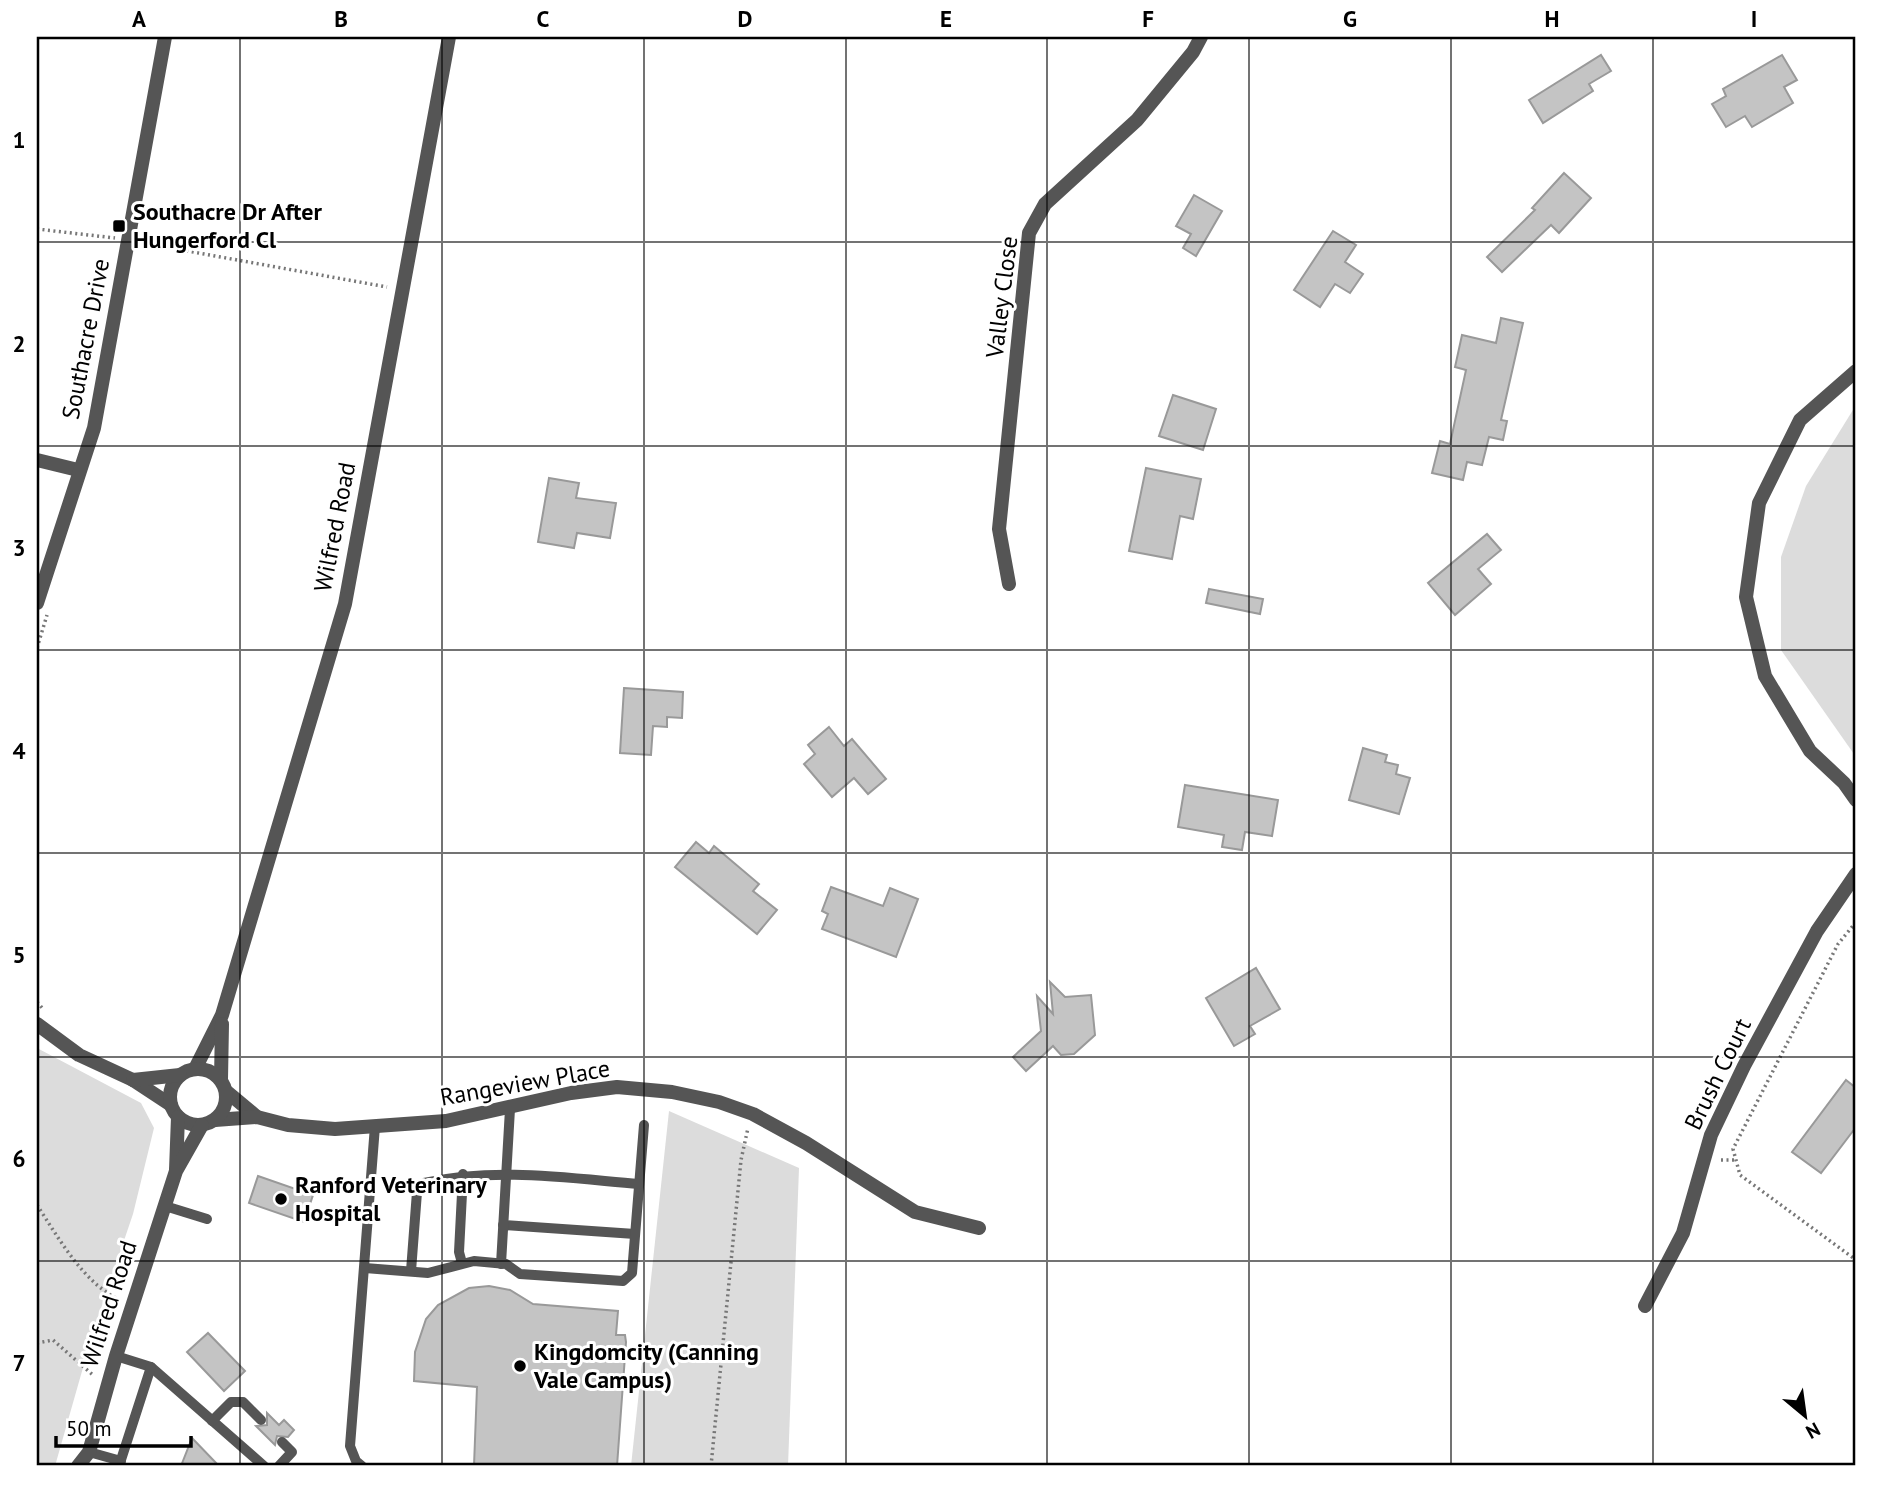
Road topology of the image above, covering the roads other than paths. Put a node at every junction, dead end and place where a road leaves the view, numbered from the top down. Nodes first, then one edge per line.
1 (164, 37) edge
2 (449, 37) edge
3 (1201, 37) edge
4 (1856, 371) edge
5 (37, 460) edge
6 (78, 470) junction
7 (1009, 584) dead end
8 (37, 603) edge
9 (1850, 785) edge
10 (1856, 800) edge
11 (1856, 874) edge
12 (222, 1015) junction
13 (37, 1024) edge
14 (195, 1069) junction
15 (180, 1075) junction
16 (133, 1080) junction
17 (223, 1085) junction
18 (510, 1109) junction
19 (174, 1111) junction
20 (257, 1118) junction
21 (209, 1123) junction
22 (644, 1125) dead end
23 (375, 1126) junction
24 (176, 1171) junction
25 (463, 1174) junction
26 (507, 1174) junction
27 (639, 1184) junction
28 (165, 1206) junction
29 (207, 1219) dead end
30 (503, 1225) junction
31 (979, 1228) dead end
32 (635, 1234) junction
33 (462, 1263) junction
34 (501, 1264) junction
35 (365, 1268) junction
36 (411, 1271) junction
37 (1645, 1306) dead end
38 (116, 1356) junction
39 (151, 1367) junction
40 (261, 1420) dead end
41 (212, 1421) junction
42 (282, 1442) dead end
43 (91, 1459) edge
44 (120, 1463) edge
45 (357, 1465) edge
46 (78, 1466) edge
47 (264, 1466) edge
48 (279, 1466) edge

1 - 6 street, Southacre Drive
2 - 12 street, Wilfred Road
3 - 7 street, Valley Close
4 - 9 street
5 - 6 street
6 - 8 street, Southacre Drive
9 - 10 street
11 - 37 street, Brush Court
12 - 14 street, Wilfred Road
12 - 17 street, Wilfred Road
13 - 16 street
14 - 15 street
14 - 17 street
15 - 16 street
15 - 19 street, Wilfred Road
16 - 19 street
17 - 20 street
17 - 21 street, Wilfred Road
18 - 23 street, Rangeview Place
18 - 26 lane
18 - 31 street, Rangeview Place
19 - 21 street
19 - 24 street, Wilfred Road
20 - 21 street, Rangeview Place
20 - 23 street, Rangeview Place
21 - 24 street, Wilfred Road
22 - 27 lane
23 - 35 lane
24 - 28 street, Wilfred Road
25 - 26 lane
25 - 33 lane
25 - 36 lane
26 - 27 lane
26 - 30 lane
27 - 32 lane
28 - 29 lane
28 - 38 street, Wilfred Road
30 - 32 lane
30 - 34 lane
32 - 34 lane
33 - 34 lane
33 - 36 lane
35 - 36 lane
35 - 45 lane
38 - 39 lane
38 - 43 street, Wilfred Road
39 - 41 lane
39 - 44 lane
40 - 41 lane
41 - 47 lane
42 - 48 lane
43 - 44 lane
43 - 46 street, Wilfred Road

